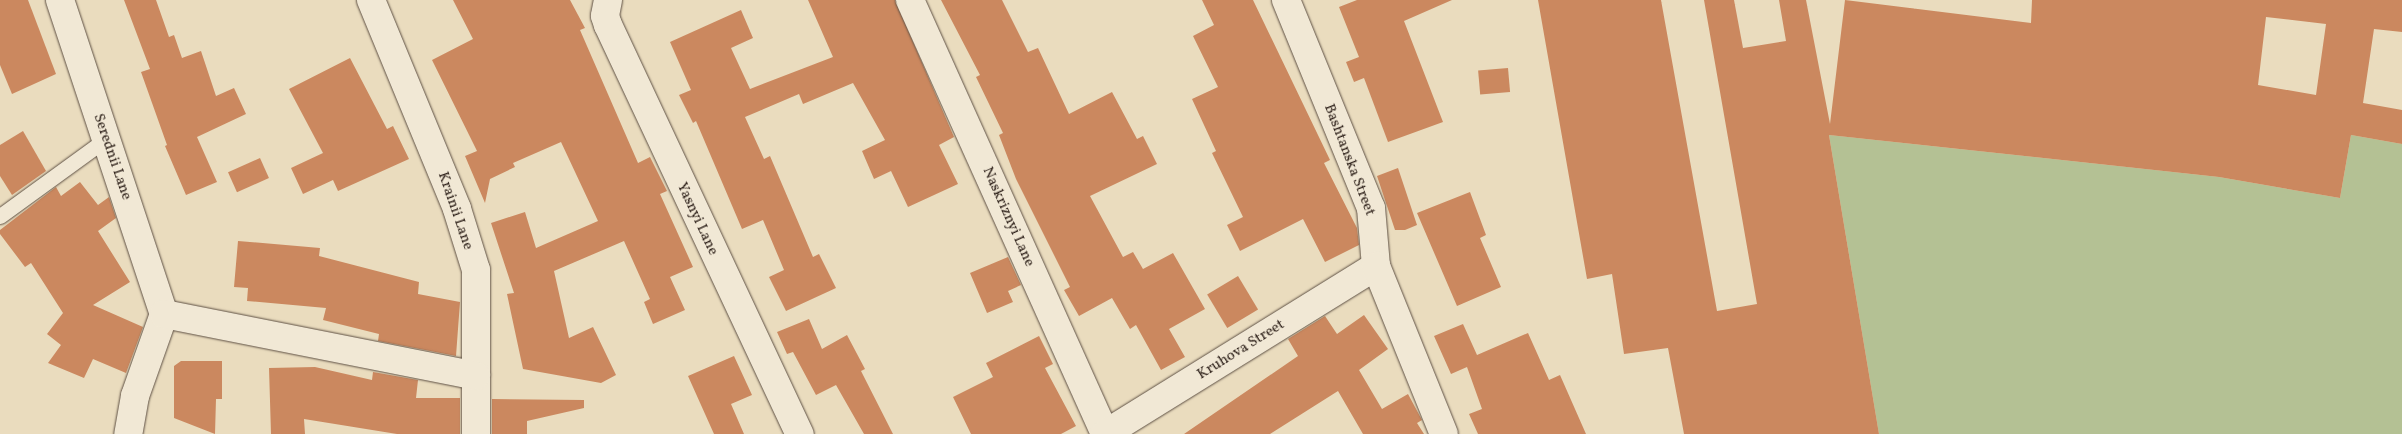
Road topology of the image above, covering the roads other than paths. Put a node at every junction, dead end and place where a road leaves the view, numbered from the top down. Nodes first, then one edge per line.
1 (60, 0) edge
2 (371, 0) edge
3 (910, 0) edge
4 (1286, 0) edge
5 (610, 2) edge
6 (106, 139) junction
7 (0, 216) edge
8 (1376, 266) junction
9 (164, 314) junction
10 (476, 376) junction
11 (128, 434) edge
12 (476, 434) edge
13 (800, 434) edge
14 (1105, 434) edge
15 (1444, 434) edge

1 - 6 street, Serednii Lane
2 - 10 street, Krainii Lane
3 - 14 street, Naskriznyi Lane
4 - 8 street, Bashtanska Street
5 - 13 street, Yasnyi Lane
6 - 7 lane
6 - 9 street, Serednii Lane
8 - 14 street, Kruhova Street
8 - 15 street, Bashtanska Street
9 - 10 street
9 - 11 street
10 - 12 street, Krainii Lane

